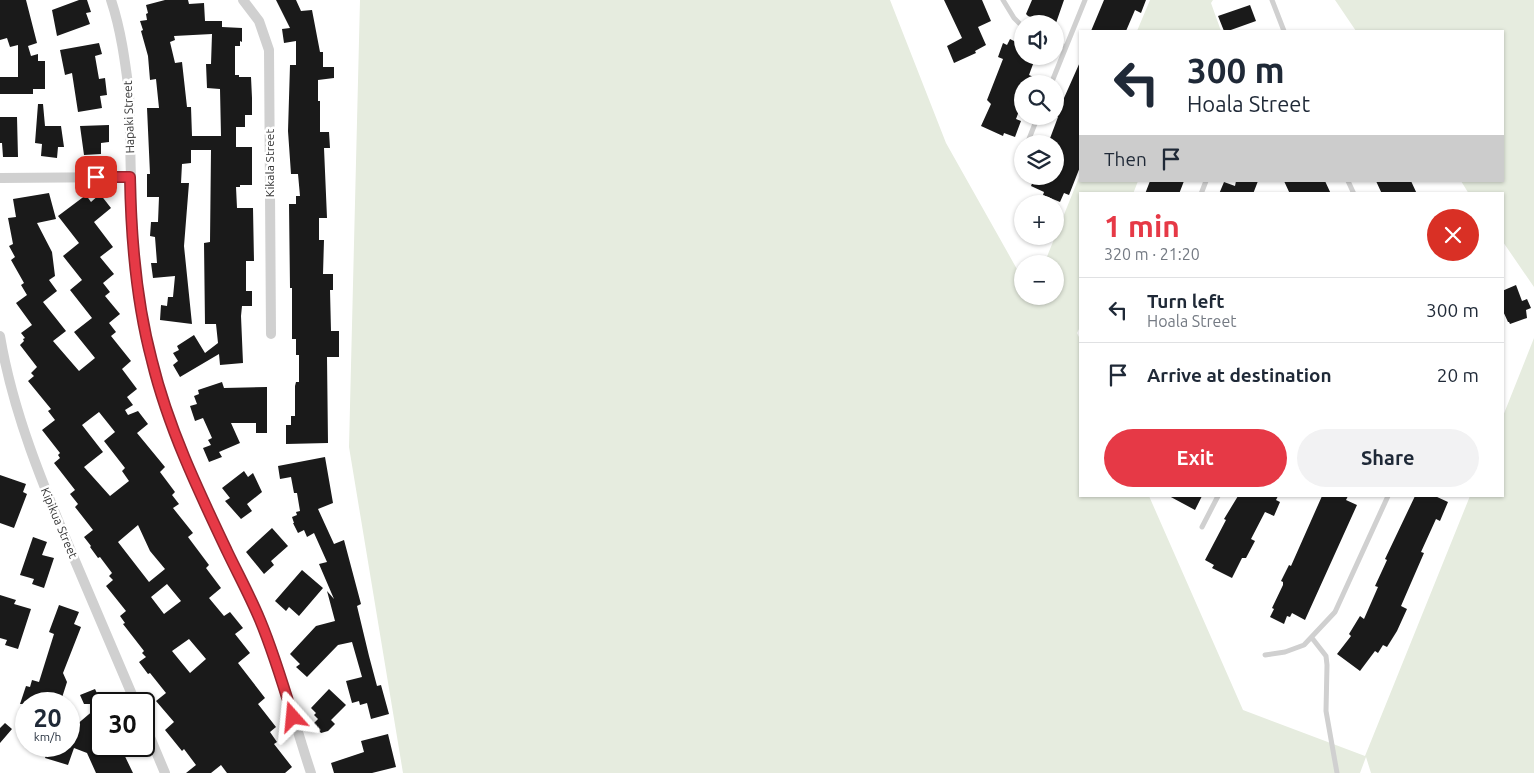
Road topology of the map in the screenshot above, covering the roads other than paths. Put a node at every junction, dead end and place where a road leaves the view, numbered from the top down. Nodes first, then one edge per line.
1 (111, 0) edge
2 (243, 0) edge
3 (1003, 0) edge
4 (1085, 0) edge
5 (1272, 0) edge
6 (1014, 18) edge
7 (1284, 30) edge
8 (1066, 47) joint
9 (1055, 75) edge
10 (130, 177) junction
11 (0, 178) edge
12 (271, 334) dead end
13 (0, 336) edge
14 (1217, 497) edge
15 (1388, 497) edge
16 (1202, 527) dead end
17 (1312, 638) junction
18 (1265, 655) dead end
19 (131, 692) edge
20 (155, 749) edge
21 (165, 773) edge
22 (311, 773) edge
23 (1337, 773) edge

1 - 10 street, Hapaki Street
2 - 12 street, Kikala Street
3 - 6 lane
4 - 8 lane
5 - 7 lane
8 - 9 lane
10 - 11 street
10 - 22 street, Hapaki Street
13 - 19 street, Kipikua Street
14 - 16 lane
15 - 17 lane
17 - 18 lane
17 - 23 lane
20 - 21 street

